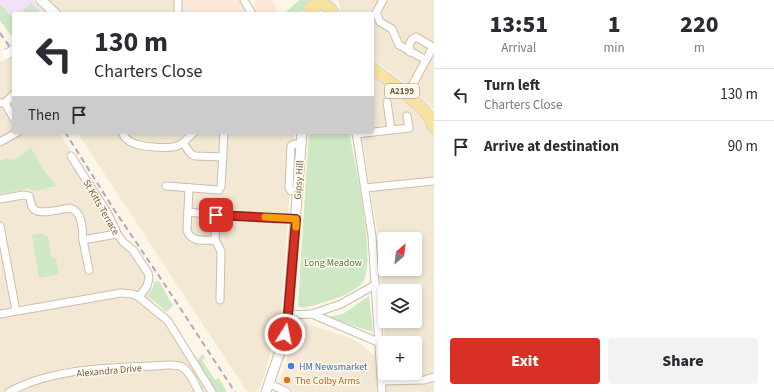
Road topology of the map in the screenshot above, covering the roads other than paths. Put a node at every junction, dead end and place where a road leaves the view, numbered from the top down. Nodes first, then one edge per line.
1 (41, 0) edge
2 (178, 0) edge
3 (244, 0) edge
4 (383, 0) edge
5 (331, 8) edge
6 (309, 9) edge
7 (54, 12) edge
8 (178, 12) edge
9 (251, 12) edge
10 (434, 47) edge
11 (410, 52) junction
12 (426, 60) junction
13 (374, 70) edge
14 (408, 95) junction
15 (12, 96) edge
16 (387, 102) dead end
17 (2, 103) edge
18 (12, 116) edge
19 (407, 116) dead end
20 (433, 122) edge
21 (391, 130) junction
22 (374, 131) edge
23 (14, 134) edge
24 (123, 134) edge
25 (192, 134) edge
26 (224, 134) edge
27 (302, 134) edge
28 (356, 134) edge
29 (0, 142) edge
30 (183, 144) junction
31 (71, 156) dead end
32 (223, 157) junction
33 (434, 181) edge
34 (166, 186) dead end
35 (189, 188) junction
36 (365, 188) junction
37 (0, 199) edge
38 (188, 212) junction
39 (216, 215) junction
40 (296, 219) junction
41 (0, 226) edge
42 (117, 234) junction
43 (83, 240) junction
44 (215, 240) junction
45 (89, 270) dead end
46 (375, 285) junction
47 (139, 297) junction
48 (220, 300) dead end
49 (16, 311) junction
50 (0, 314) edge
51 (312, 314) junction
52 (288, 315) junction
53 (378, 342) joint
54 (434, 377) edge
55 (382, 381) joint
56 (268, 388) edge
57 (8, 392) edge
58 (199, 392) edge
59 (212, 392) edge
60 (287, 392) edge
61 (382, 392) edge

1 - 7 street
2 - 8 street
3 - 9 street
4 - 11 street
5 - 6 main road
10 - 11 street
10 - 12 street
11 - 12 street
12 - 14 street
13 - 14 main road, A2199
14 - 20 main road, A2199
15 - 17 street
16 - 21 street
17 - 18 street
19 - 21 street
21 - 22 street
23 - 29 street
24 - 30 street
25 - 30 street
26 - 32 street
27 - 40 street, Gipsy Hill
28 - 36 street
30 - 32 street
31 - 42 street, St Kitts Terrace
32 - 35 street
33 - 36 street
34 - 35 street
35 - 38 street
36 - 46 street
37 - 43 street
38 - 39 street
38 - 44 street
39 - 40 street
39 - 44 street
40 - 52 street, Gipsy Hill
41 - 49 street
42 - 43 street
42 - 47 street, St Kitts Terrace
43 - 45 street
44 - 48 street
46 - 51 street
46 - 53 street
47 - 49 street
47 - 59 street
49 - 50 street
51 - 52 street
51 - 53 street
52 - 56 street, Gipsy Hill
54 - 55 street
55 - 61 street
56 - 60 street
57 - 58 street, Alexandra Drive

